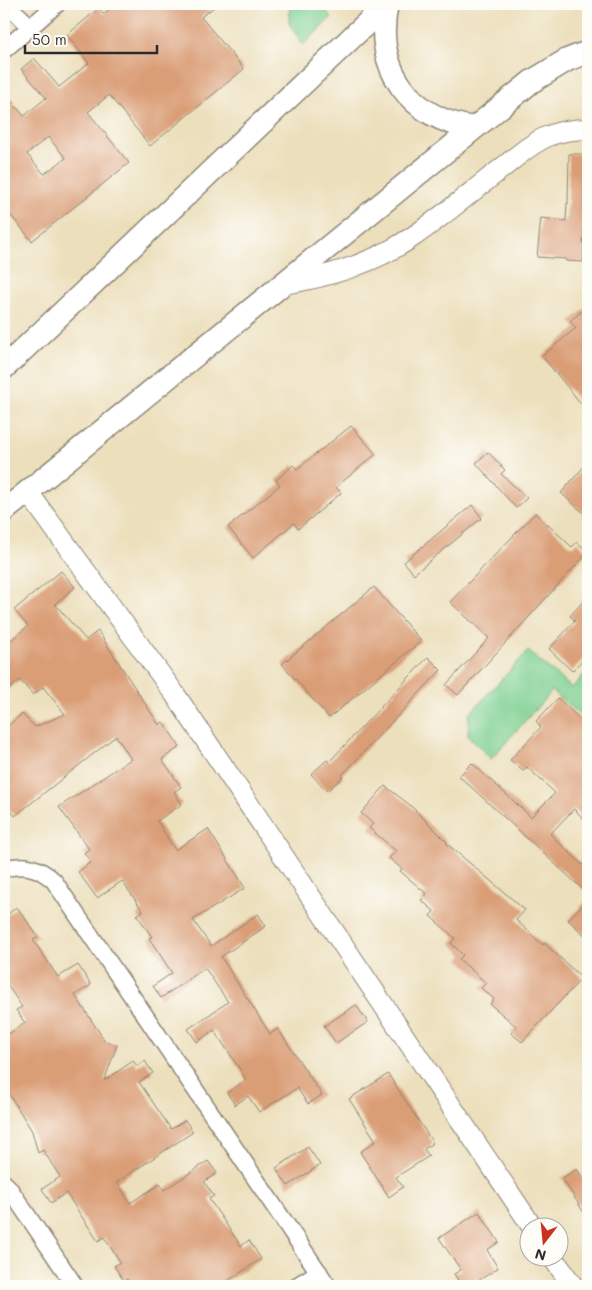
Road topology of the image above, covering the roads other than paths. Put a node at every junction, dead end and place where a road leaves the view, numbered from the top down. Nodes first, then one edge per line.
1 (6, 4) edge
2 (58, 4) edge
3 (387, 4) edge
4 (31, 27) junction
5 (4, 50) edge
6 (588, 52) edge
7 (474, 128) junction
8 (588, 129) edge
9 (284, 284) junction
10 (4, 368) edge
11 (28, 492) junction
12 (4, 511) edge
13 (4, 869) edge
14 (4, 1183) edge
15 (526, 1218) edge
16 (560, 1268) edge
17 (319, 1272) junction
18 (75, 1286) edge
19 (296, 1286) edge
20 (328, 1286) edge
21 (573, 1286) edge

1 - 4 street
2 - 4 street
3 - 7 main road
3 - 10 main road
4 - 5 street
6 - 7 main road
7 - 9 main road
8 - 9 street
9 - 11 main road
11 - 12 main road
11 - 15 street
13 - 17 street
14 - 18 street
16 - 21 street
17 - 19 street
17 - 20 street

